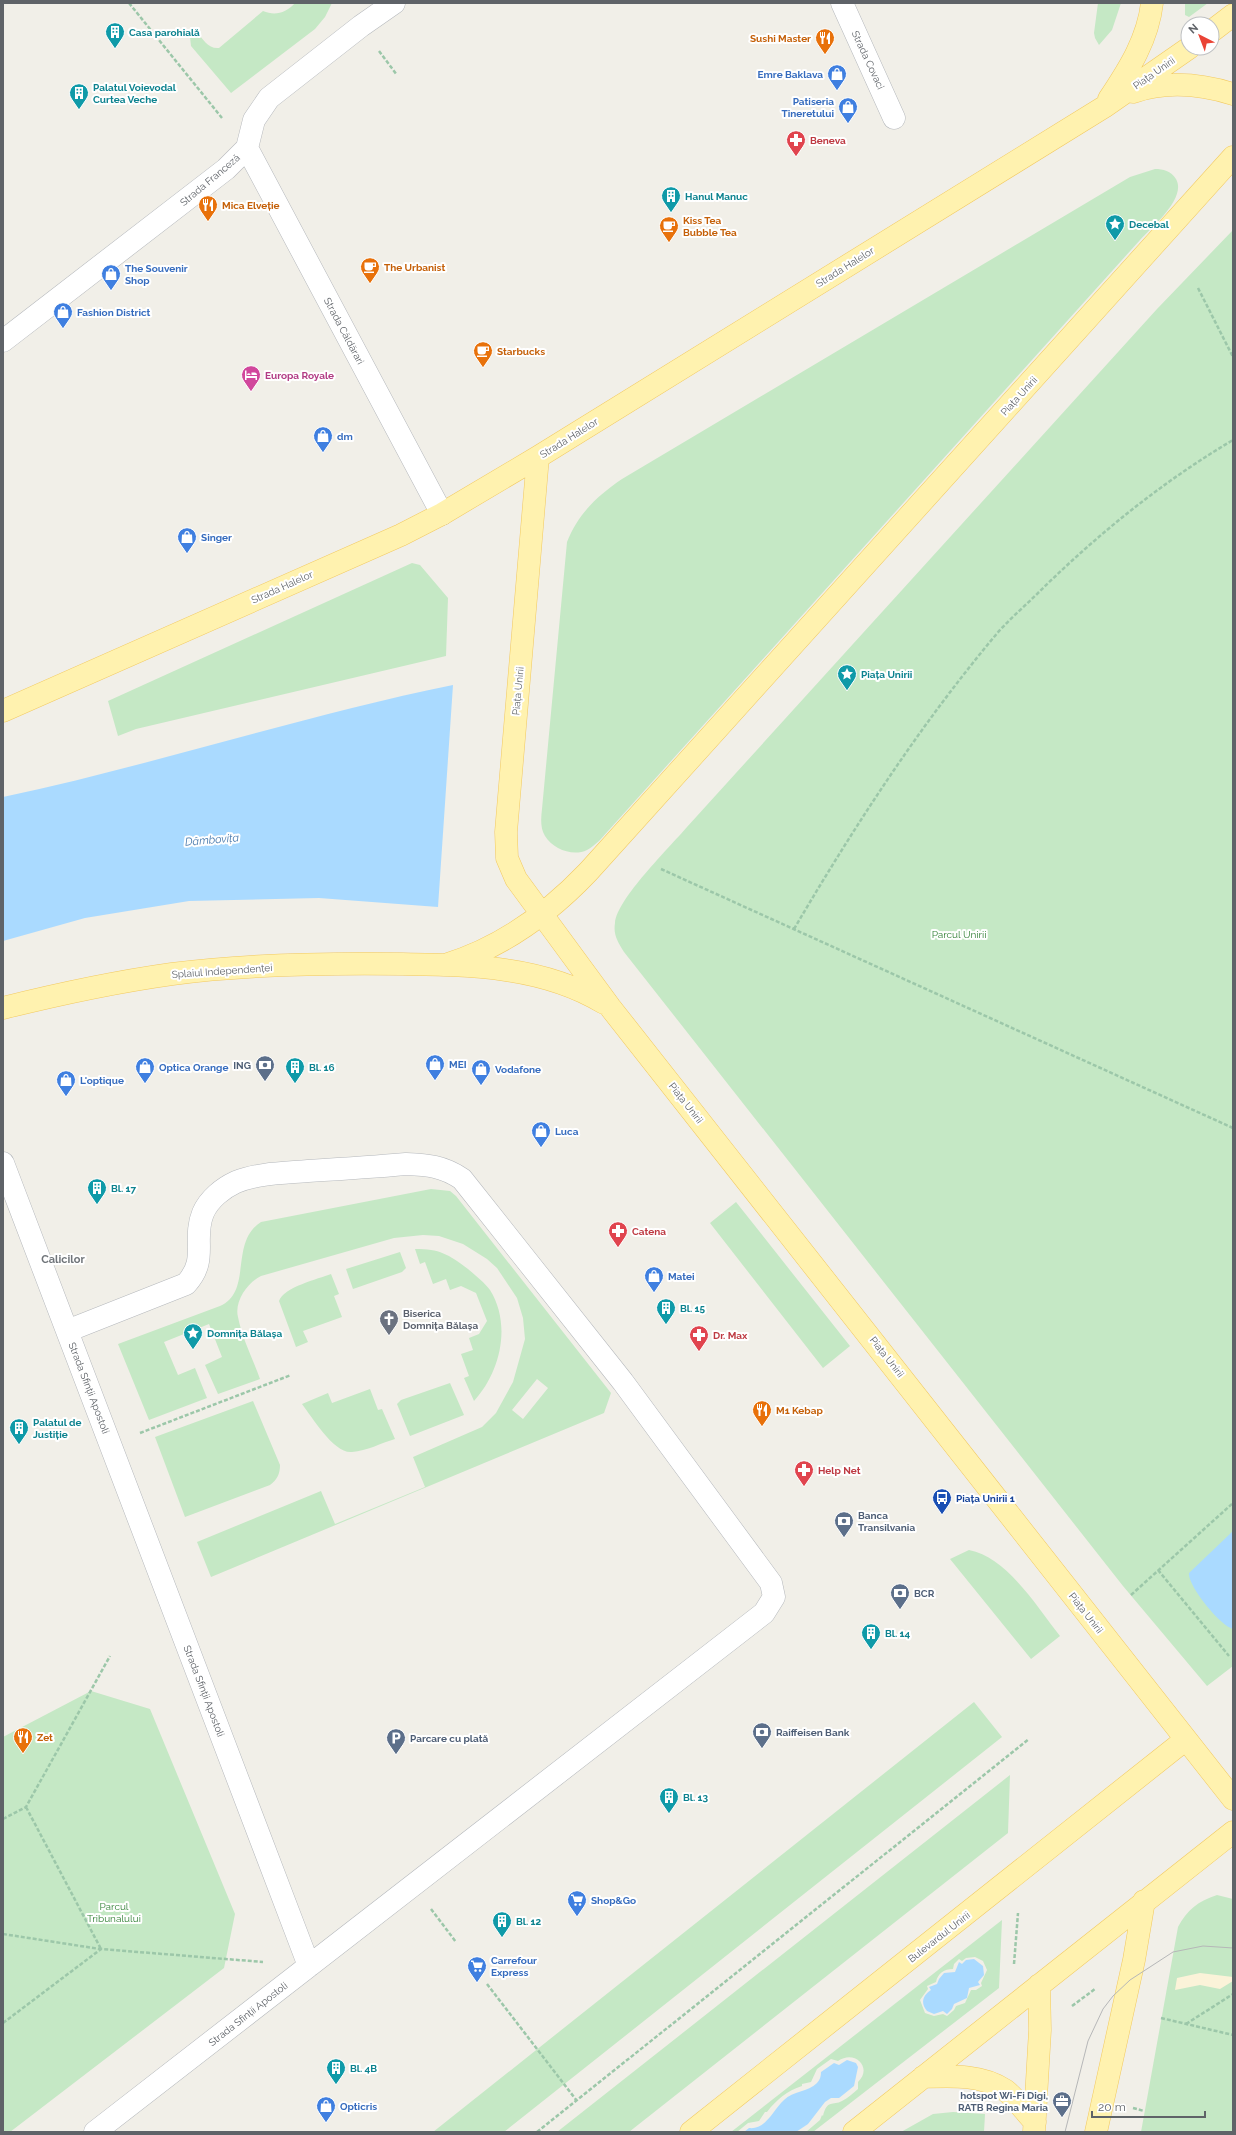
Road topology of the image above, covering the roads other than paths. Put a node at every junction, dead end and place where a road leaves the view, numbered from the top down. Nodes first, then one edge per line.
1 (842, 3) edge
2 (1152, 3) edge
3 (382, 7) edge
4 (1233, 15) edge
5 (1220, 25) edge
6 (1180, 54) edge
7 (1233, 94) edge
8 (1111, 102) junction
9 (894, 118) dead end
10 (247, 148) junction
11 (1233, 157) edge
12 (3, 341) edge
13 (538, 457) junction
14 (442, 514) junction
15 (3, 711) edge
16 (541, 915) junction
17 (445, 965) junction
18 (610, 1007) junction
19 (3, 1008) edge
20 (3, 1163) edge
21 (67, 1331) junction
22 (1186, 1740) junction
23 (1233, 1799) edge
24 (1233, 1832) edge
25 (1144, 1902) junction
26 (309, 1966) junction
27 (1039, 1985) junction
28 (923, 2077) junction
29 (1034, 2127) edge
30 (95, 2132) edge
31 (691, 2132) edge
32 (854, 2132) edge
33 (1096, 2132) edge

1 - 9 street, Strada Covaci
2 - 8 main road
3 - 10 street, Strada Franceză
4 - 5 main road
6 - 8 main road, Piața Unirii
7 - 8 main road, Piața Unirii
8 - 13 main road, Strada Halelor
10 - 12 street, Strada Franceză
10 - 14 street, Strada Căldărari
11 - 16 main road, Piața Unirii
13 - 14 main road, Strada Halelor
13 - 16 main road, Piața Unirii
14 - 15 main road, Strada Halelor
16 - 17 main road, Splaiul Independenței
16 - 18 main road, Piața Unirii
17 - 18 main road, Splaiul Independenței
17 - 19 main road, Splaiul Independenței
18 - 22 main road, Piața Unirii
20 - 21 street, Strada Sfinții Apostoli
21 - 26 street, Strada Sfinții Apostoli
21 - 26 street
22 - 23 main road, Piața Unirii
22 - 31 main road, Bulevardul Unirii
24 - 25 main road
25 - 27 main road
25 - 33 main road
26 - 30 street, Strada Sfinții Apostoli
27 - 28 main road
27 - 29 main road
28 - 29 main road
28 - 32 main road

